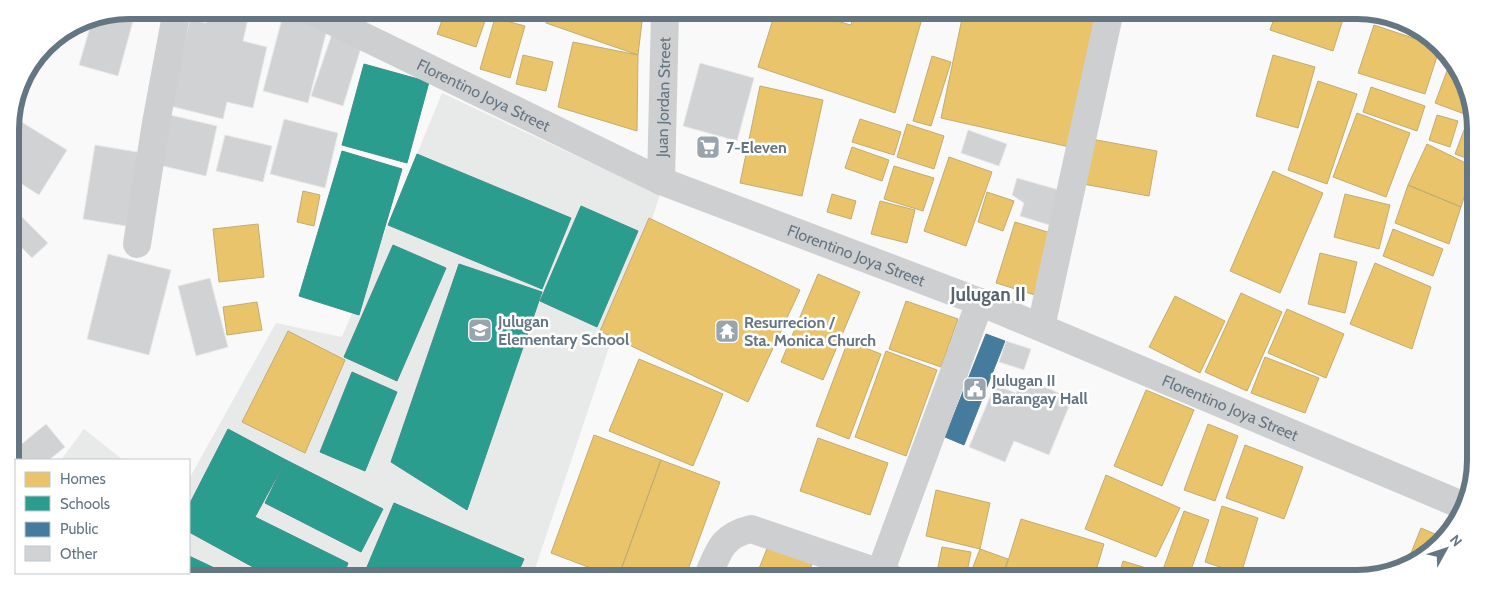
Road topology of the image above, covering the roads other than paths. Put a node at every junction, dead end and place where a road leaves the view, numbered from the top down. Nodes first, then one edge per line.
1 (175, 19) edge
2 (327, 19) edge
3 (665, 19) edge
4 (1108, 19) edge
5 (661, 181) junction
6 (137, 244) dead end
7 (980, 302) junction
8 (1041, 327) junction
9 (1458, 503) edge
10 (711, 570) edge
11 (870, 570) edge
12 (886, 570) edge

1 - 6 street
2 - 5 street, Florentino Joya Street
3 - 5 street, Juan Jordan Street
4 - 8 street
5 - 7 street, Florentino Joya Street
7 - 8 street, Florentino Joya Street
7 - 12 street
8 - 9 street, Florentino Joya Street
10 - 11 street

